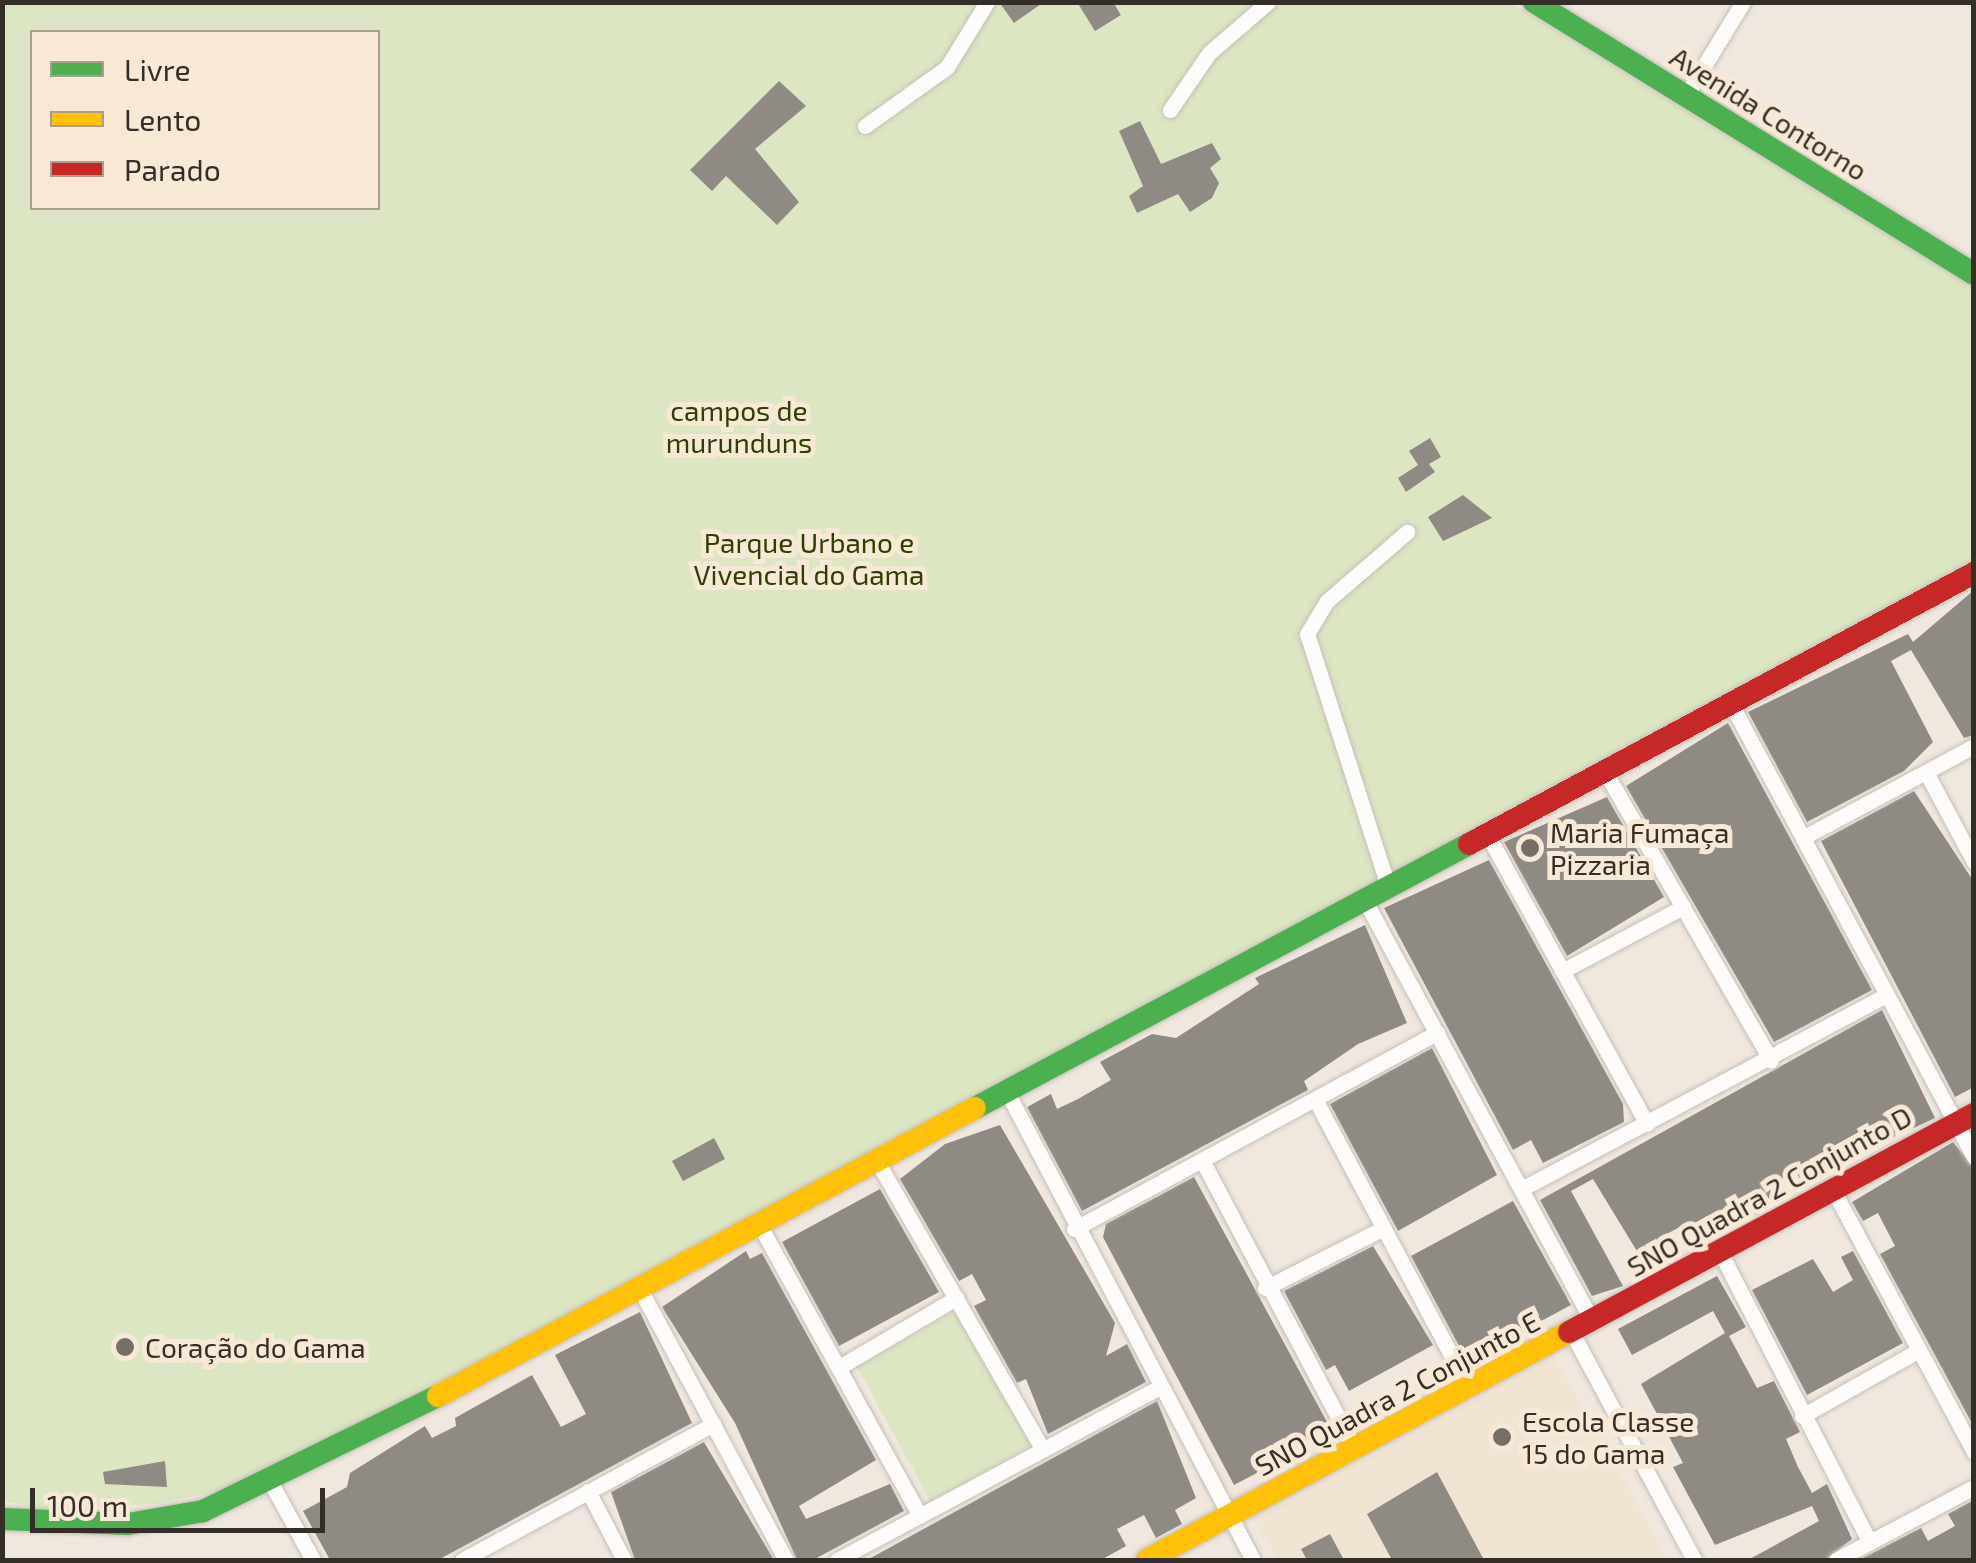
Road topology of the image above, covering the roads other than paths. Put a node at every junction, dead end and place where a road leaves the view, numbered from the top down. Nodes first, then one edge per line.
1 (986, 2) edge
2 (1268, 2) edge
3 (1534, 2) edge
4 (1744, 2) edge
5 (1685, 97) junction
6 (1170, 110) dead end
7 (865, 126) dead end
8 (1974, 274) edge
9 (1407, 532) dead end
10 (1974, 573) edge
11 (1730, 702) junction
12 (1974, 746) edge
13 (1604, 770) junction
14 (1926, 772) junction
15 (1487, 834) junction
16 (1804, 837) junction
17 (1974, 862) edge
18 (1388, 886) junction
19 (1364, 899) junction
20 (1683, 908) junction
21 (1562, 970) junction
22 (1886, 996) junction
23 (1437, 1033) junction
24 (1772, 1060) junction
25 (1008, 1094) junction
26 (1316, 1101) junction
27 (1964, 1119) edge
28 (1647, 1124) junction
29 (1974, 1157) edge
30 (1203, 1162) junction
31 (878, 1163) junction
32 (1523, 1188) junction
33 (1833, 1190) junction
34 (760, 1226) junction
35 (1384, 1228) junction
36 (1074, 1229) junction
37 (1720, 1252) junction
38 (1266, 1288) junction
39 (641, 1291) junction
40 (956, 1298) junction
41 (1582, 1327) junction
42 (1918, 1350) junction
43 (841, 1366) junction
44 (1160, 1386) junction
45 (1468, 1389) junction
46 (1802, 1416) junction
47 (714, 1424) junction
48 (1041, 1447) junction
49 (1355, 1449) junction
50 (1974, 1452) edge
51 (272, 1486) junction
52 (1974, 1487) edge
53 (588, 1491) junction
54 (920, 1516) junction
55 (1230, 1518) junction
56 (2, 1519) edge
57 (1870, 1542) junction
58 (480, 1556) edge
59 (313, 1560) edge
60 (462, 1560) edge
61 (624, 1560) edge
62 (786, 1560) edge
63 (837, 1560) edge
64 (1147, 1560) edge
65 (1253, 1560) edge
66 (1694, 1560) edge
67 (1836, 1560) edge

1 - 7 street
2 - 6 street
3 - 5 street, Avenida Contorno
4 - 5 street
5 - 8 street, Avenida Contorno
9 - 18 street
10 - 11 street
11 - 13 street
11 - 16 street
12 - 14 street
13 - 15 street
13 - 20 street
14 - 16 street
14 - 17 street
15 - 18 street
15 - 21 street
16 - 22 street
18 - 19 street
19 - 23 street
19 - 25 street
20 - 21 street
20 - 24 street
21 - 28 street
22 - 24 street
22 - 27 street
23 - 26 street
23 - 32 street
24 - 28 street
25 - 31 street
25 - 36 street
26 - 30 street
26 - 35 street
27 - 29 street
27 - 33 street, SNO Quadra 2 Conjunto D
28 - 32 street
30 - 36 street
30 - 38 street
31 - 34 street
31 - 40 street
32 - 41 street
33 - 37 street, SNO Quadra 2 Conjunto D
33 - 42 street
34 - 39 street
34 - 43 street
35 - 38 street
35 - 45 street
36 - 44 street
37 - 41 street, SNO Quadra 2 Conjunto D
37 - 46 street
38 - 49 street
39 - 47 street
39 - 51 street
40 - 43 street
40 - 48 street
41 - 45 street, SNO Quadra 2 Conjunto E
41 - 66 street
42 - 46 street
42 - 50 street
43 - 54 street
44 - 48 street
44 - 55 street
45 - 49 street, SNO Quadra 2 Conjunto E
46 - 57 street
47 - 53 street
47 - 62 street
48 - 54 street
49 - 55 street, SNO Quadra 2 Conjunto E
51 - 56 street
51 - 59 street
52 - 57 street
53 - 58 street
53 - 61 street
54 - 63 street
55 - 64 street, SNO Quadra 2 Conjunto E
55 - 65 street
57 - 67 street
58 - 60 street

